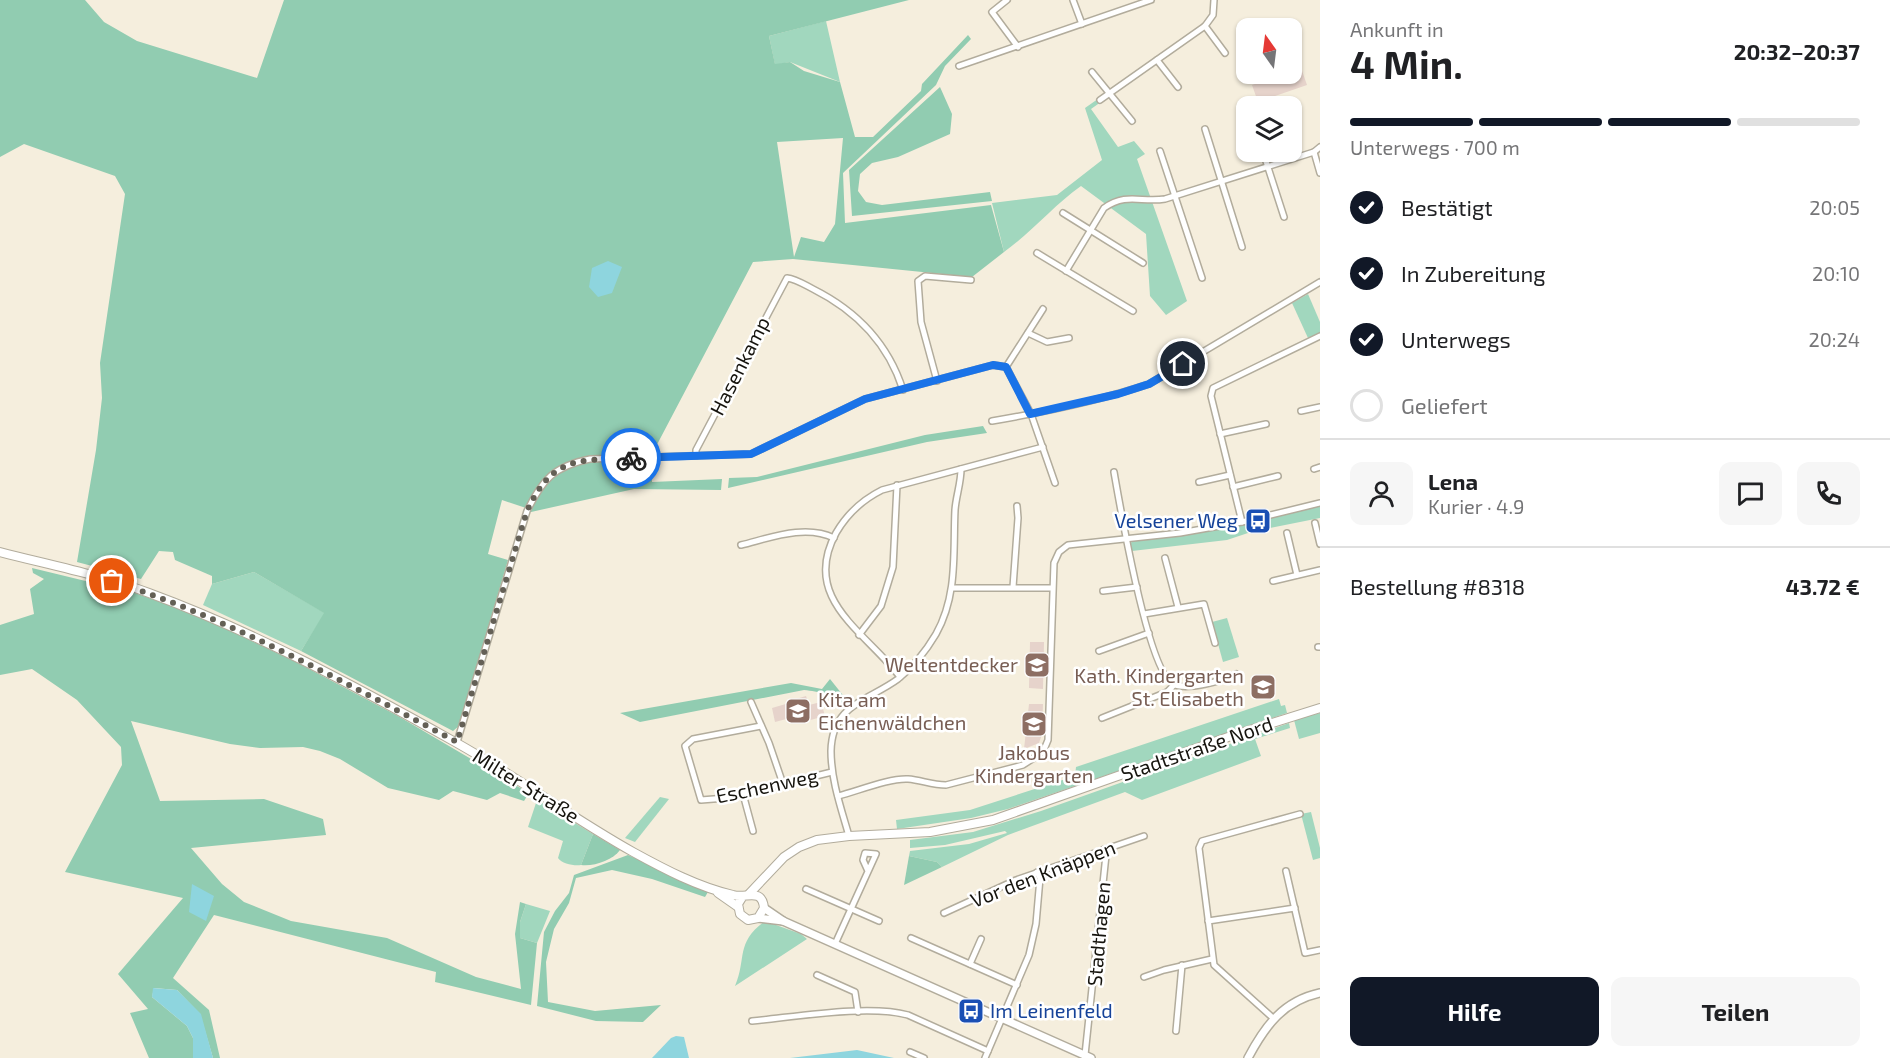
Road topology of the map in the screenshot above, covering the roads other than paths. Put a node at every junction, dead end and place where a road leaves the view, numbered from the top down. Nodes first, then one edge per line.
1 (1007, 0) edge
2 (1073, 0) edge
3 (1151, 0) edge
4 (1214, 0) edge
5 (1082, 24) junction
6 (1205, 26) junction
7 (1018, 47) junction
8 (1225, 53) dead end
9 (1157, 60) junction
10 (959, 66) dead end
11 (1092, 72) dead end
12 (1178, 87) dead end
13 (1110, 93) junction
14 (1100, 100) dead end
15 (1132, 121) dead end
16 (1204, 129) dead end
17 (1320, 147) edge
18 (1160, 151) dead end
19 (1314, 152) junction
20 (1266, 162) edge
21 (1268, 167) junction
22 (1320, 173) edge
23 (1222, 181) junction
24 (1176, 196) junction
25 (1063, 213) dead end
26 (1284, 217) dead end
27 (1091, 229) junction
28 (1242, 247) dead end
29 (1037, 253) dead end
30 (1143, 263) dead end
31 (1066, 271) junction
32 (1202, 278) dead end
33 (971, 280) dead end
34 (1320, 282) edge
35 (1043, 309) dead end
36 (1132, 311) dead end
37 (1028, 333) junction
38 (1320, 336) edge
39 (1069, 338) dead end
40 (1006, 367) junction
41 (938, 381) junction
42 (903, 390) junction
43 (1320, 407) edge
44 (1301, 411) dead end
45 (1030, 414) junction
46 (992, 421) dead end
47 (1266, 424) dead end
48 (1220, 434) junction
49 (1043, 447) junction
50 (696, 456) junction
51 (961, 469) junction
52 (1114, 472) dead end
53 (1230, 475) junction
54 (1278, 476) dead end
55 (1199, 482) dead end
56 (1055, 483) dead end
57 (897, 485) junction
58 (1233, 487) junction
59 (1320, 503) edge
60 (1017, 506) dead end
61 (1242, 522) junction
62 (1315, 523) dead end
63 (1287, 533) dead end
64 (834, 538) junction
65 (1125, 538) junction
66 (1320, 544) edge
67 (741, 545) dead end
68 (0, 552) edge
69 (1166, 558) dead end
70 (1320, 570) edge
71 (1298, 575) junction
72 (1273, 581) dead end
73 (1013, 587) junction
74 (1137, 587) junction
75 (952, 588) junction
76 (1052, 588) junction
77 (1103, 591) dead end
78 (1178, 607) junction
79 (1144, 614) junction
80 (1149, 633) junction
81 (859, 635) junction
82 (1215, 643) dead end
83 (1099, 651) dead end
84 (1236, 674) dead end
85 (900, 677) junction
86 (1174, 684) junction
87 (750, 702) dead end
88 (1320, 708) edge
89 (1102, 717) dead end
90 (761, 726) junction
91 (457, 742) junction
92 (832, 772) junction
93 (783, 784) junction
94 (743, 794) junction
95 (838, 796) junction
96 (1300, 814) dead end
97 (753, 831) dead end
98 (849, 836) junction
99 (1144, 836) dead end
100 (1104, 849) junction
101 (868, 871) dead end
102 (1286, 871) dead end
103 (1037, 872) junction
104 (769, 873) junction
105 (806, 889) dead end
106 (717, 892) junction
107 (746, 895) junction
108 (763, 904) junction
109 (738, 907) junction
110 (1295, 908) junction
111 (852, 909) junction
112 (944, 913) dead end
113 (758, 918) junction
114 (783, 921) junction
115 (879, 921) dead end
116 (1208, 921) junction
117 (911, 938) dead end
118 (981, 939) dead end
119 (835, 944) junction
120 (1320, 950) edge
121 (1212, 959) junction
122 (970, 964) junction
123 (1182, 965) junction
124 (817, 975) dead end
125 (1144, 976) dead end
126 (1017, 985) junction
127 (1320, 993) edge
128 (858, 1012) junction
129 (1003, 1018) junction
130 (1273, 1018) junction
131 (752, 1021) dead end
132 (1176, 1031) dead end
133 (988, 1051) junction
134 (910, 1052) dead end
135 (1088, 1057) edge
136 (924, 1058) edge
137 (985, 1058) edge
138 (1248, 1058) edge

1 - 7 street
2 - 5 street
3 - 5 street
4 - 6 street
5 - 7 street
6 - 8 street
6 - 9 street
7 - 10 street
9 - 12 street
9 - 13 street
11 - 13 street
13 - 14 street
13 - 15 street
16 - 23 street
17 - 19 street
18 - 24 street
19 - 21 street
19 - 22 street
20 - 21 street
21 - 23 street
21 - 26 street
23 - 24 street
23 - 28 street
24 - 27 street
24 - 32 street
25 - 27 street
27 - 30 street
27 - 31 street
29 - 31 street
31 - 36 street
33 - 41 street
34 - 45 street
35 - 37 street
37 - 39 street
37 - 40 street
38 - 48 street
40 - 41 street
40 - 45 street
41 - 42 street
42 - 50 street
42 - 50 street, Hasenkamp
43 - 44 street
45 - 46 street
45 - 49 street
47 - 48 street
48 - 53 street
49 - 51 street
49 - 56 street
50 - 91 street
51 - 57 street
51 - 75 street
52 - 65 street
53 - 55 street
53 - 58 street
54 - 58 street
57 - 64 street
57 - 81 street
58 - 61 street
59 - 61 street
60 - 73 street
61 - 65 street
62 - 66 street
63 - 71 street
64 - 67 street
64 - 81 street
65 - 74 street
65 - 76 street
68 - 91 main road, Milter Straße
69 - 78 street
70 - 71 street
71 - 72 street
73 - 75 street
73 - 76 street
74 - 77 street
74 - 79 street
75 - 85 street
76 - 95 street
78 - 79 street
78 - 82 street
79 - 80 street
80 - 83 street
80 - 86 street
81 - 85 street
84 - 86 street
85 - 92 street
86 - 89 street
87 - 90 street
88 - 98 main road, Stadtstraße Nord
90 - 93 street
90 - 94 street, Eschenweg
91 - 106 main road, Milter Straße
92 - 93 street, Eschenweg
92 - 95 street
93 - 94 street, Eschenweg
94 - 97 street
95 - 98 street
96 - 116 street
98 - 104 main road, Stadtstraße Nord
99 - 100 street, Vor den Knäppen
100 - 103 street, Vor den Knäppen
100 - 135 street, Stadthagen
101 - 111 street
102 - 110 street
103 - 112 street, Vor den Knäppen
103 - 126 street
104 - 107 main road, Stadtstraße Nord
104 - 108 main road
105 - 111 street
106 - 107 main road, Milter Straße
106 - 109 main road, Milter Straße
107 - 108 main road
107 - 109 main road
108 - 113 main road
108 - 114 street
109 - 113 main road
110 - 116 street
110 - 120 street
111 - 115 street
111 - 119 street
113 - 114 street
114 - 119 street
116 - 121 street
117 - 122 street
118 - 122 street
119 - 129 street
121 - 123 street
121 - 130 street
122 - 126 street
123 - 125 street
123 - 132 street
124 - 128 street
126 - 129 street
127 - 130 street
128 - 131 street
128 - 133 street
129 - 133 street
129 - 135 street
130 - 138 street
133 - 137 street
134 - 136 street

